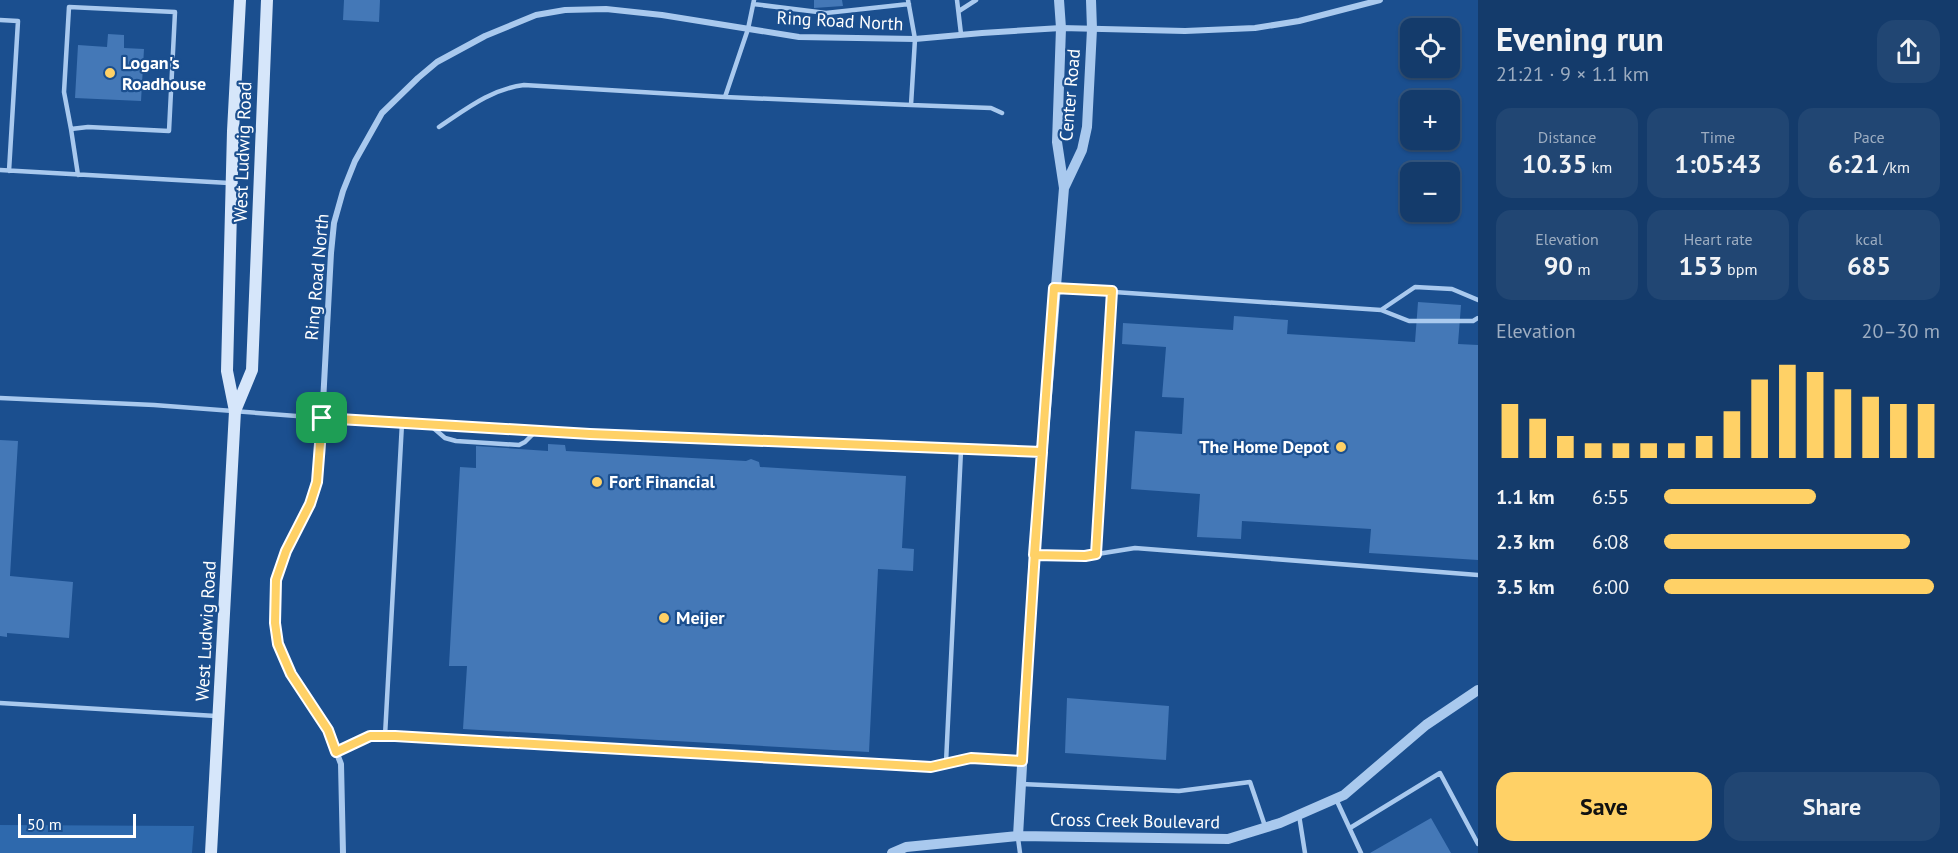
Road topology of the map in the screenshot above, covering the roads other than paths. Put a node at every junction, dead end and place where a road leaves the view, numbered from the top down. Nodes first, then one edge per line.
1 (240, 0) edge
2 (267, 0) edge
3 (957, 0) edge
4 (976, 0) edge
5 (1059, 0) edge
6 (1091, 0) edge
7 (1380, 0) edge
8 (754, 2) edge
9 (908, 2) edge
10 (958, 11) junction
11 (0, 20) edge
12 (1061, 28) junction
13 (1092, 28) junction
14 (748, 29) junction
15 (961, 34) junction
16 (915, 39) junction
17 (725, 97) junction
18 (910, 105) junction
19 (1002, 113) dead end
20 (439, 127) dead end
21 (71, 129) junction
22 (0, 170) edge
23 (9, 171) junction
24 (78, 175) junction
25 (232, 183) junction
26 (1064, 188) junction
27 (1054, 288) junction
28 (1112, 291) junction
29 (1478, 300) edge
30 (1381, 310) junction
31 (1478, 318) edge
32 (0, 398) edge
33 (235, 411) junction
34 (322, 418) junction
35 (402, 423) junction
36 (430, 425) junction
37 (536, 431) junction
38 (961, 450) junction
39 (1042, 452) junction
40 (1096, 554) junction
41 (1034, 555) junction
42 (1478, 575) edge
43 (1478, 690) edge
44 (0, 703) edge
45 (219, 716) junction
46 (385, 736) junction
47 (336, 752) junction
48 (1022, 761) junction
49 (946, 764) junction
50 (1021, 784) junction
51 (1336, 799) junction
52 (1299, 815) junction
53 (1266, 828) junction
54 (1350, 828) junction
55 (1018, 836) junction
56 (1478, 844) edge
57 (212, 853) edge
58 (343, 853) edge
59 (892, 853) edge
60 (1020, 853) edge
61 (1305, 853) edge
62 (1360, 853) edge

1 - 25 main road, West Ludwig Road
2 - 33 main road, West Ludwig Road
3 - 10 lane
4 - 10 lane
5 - 12 street, Center Road
6 - 13 street, Center Road
7 - 13 street, Ring Road North
8 - 9 lane
8 - 14 lane
9 - 16 lane
10 - 15 lane
11 - 23 lane
12 - 13 street, Ring Road North
12 - 15 street, Ring Road North
12 - 26 street, Center Road
13 - 26 street, Center Road
14 - 16 street, Ring Road North
14 - 17 lane
14 - 34 street, Ring Road North
15 - 16 street, Ring Road North
16 - 18 lane
17 - 18 lane
17 - 20 lane
18 - 19 lane
21 - 21 lane
21 - 24 lane
22 - 23 lane
23 - 24 lane
24 - 25 lane
25 - 33 main road, West Ludwig Road
26 - 27 street, Center Road
27 - 28 lane
27 - 39 street, Center Road
28 - 30 lane
28 - 40 lane
29 - 30 lane
30 - 31 lane
32 - 33 lane
33 - 34 lane
33 - 45 main road, West Ludwig Road
34 - 35 lane
34 - 47 street, Ring Road North
35 - 36 lane
35 - 46 lane
36 - 37 lane
36 - 37 lane
37 - 38 lane
38 - 39 lane
38 - 49 lane
39 - 41 street, Center Road
40 - 41 lane
40 - 42 lane
41 - 48 street, Center Road
43 - 51 street, Cross Creek Boulevard
44 - 45 lane
45 - 57 main road, West Ludwig Road
46 - 47 lane
46 - 49 lane
47 - 58 street, Ring Road North
48 - 49 lane
48 - 50 street, Center Road
50 - 53 lane
50 - 55 street, Center Road
51 - 52 street, Cross Creek Boulevard
51 - 54 lane
52 - 53 street, Cross Creek Boulevard
52 - 61 lane
53 - 55 street, Cross Creek Boulevard
54 - 56 lane
54 - 62 lane
55 - 59 street, Cross Creek Boulevard
55 - 60 lane

